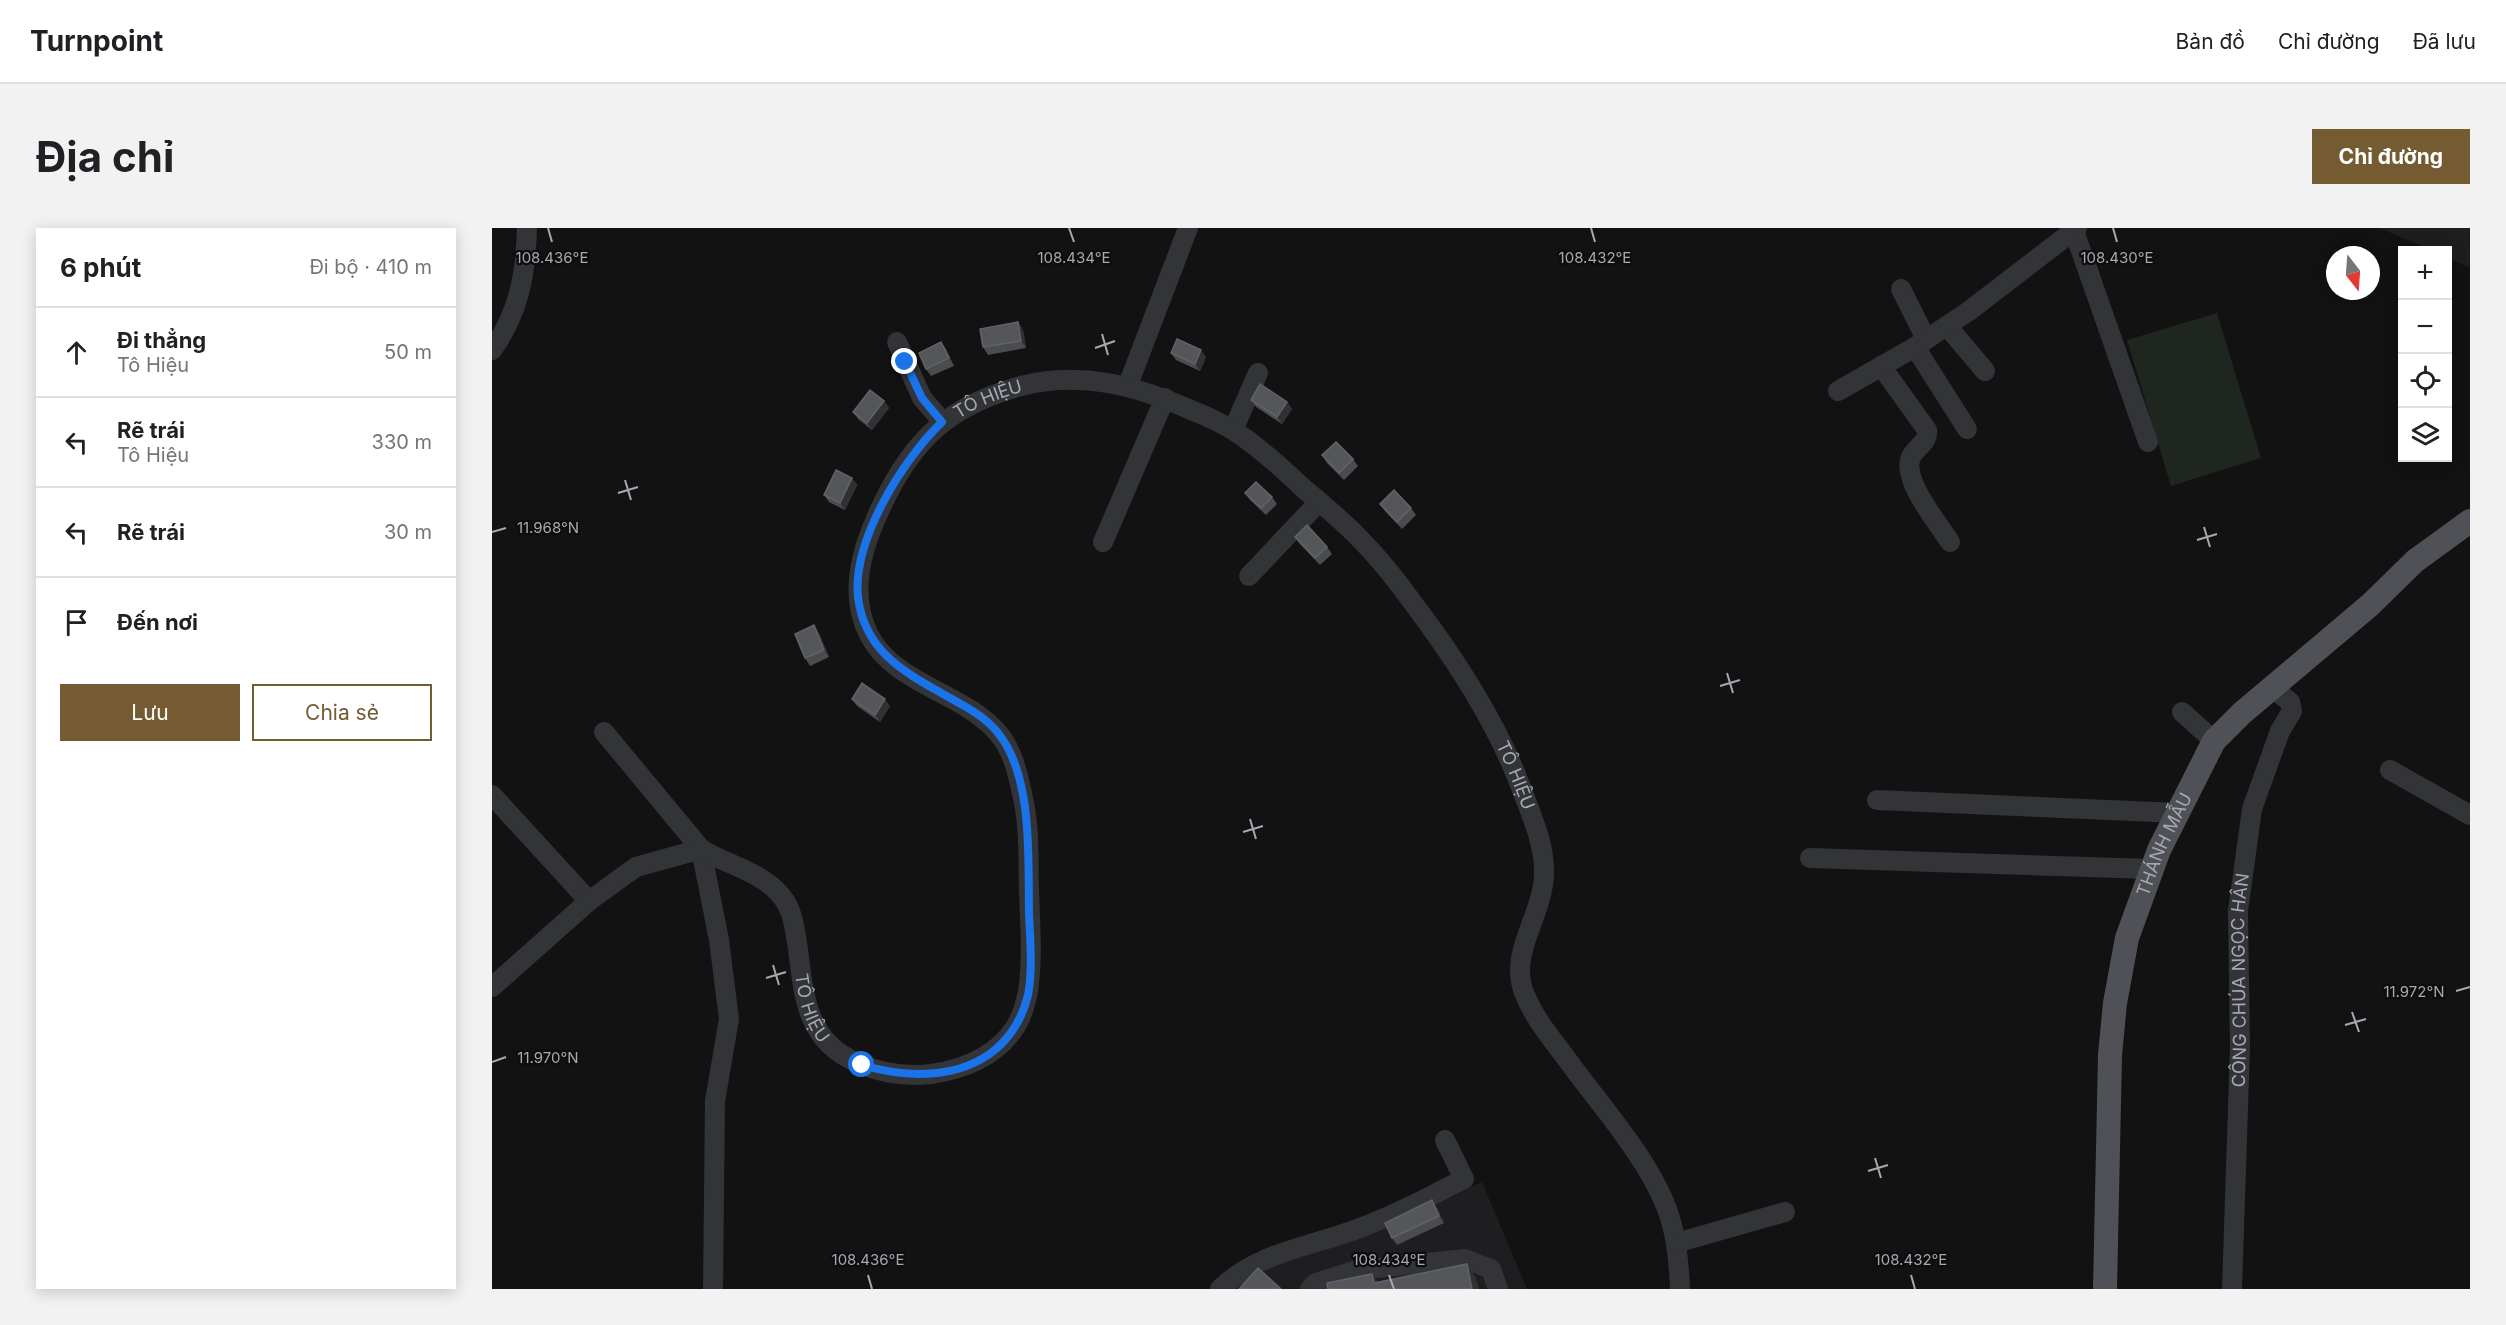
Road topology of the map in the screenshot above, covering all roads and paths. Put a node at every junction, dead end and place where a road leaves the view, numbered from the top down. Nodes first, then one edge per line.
1 (527, 228) edge
2 (1188, 228) edge
3 (2075, 229) edge
4 (1901, 289) dead end
5 (1947, 326) junction
6 (897, 342) dead end
7 (1921, 343) junction
8 (492, 350) edge
9 (1881, 366) junction
10 (1985, 370) dead end
11 (1258, 373) dead end
12 (1128, 385) junction
13 (1838, 390) dead end
14 (1165, 398) junction
15 (942, 422) junction
16 (1967, 429) dead end
17 (1233, 430) junction
18 (2148, 442) dead end
19 (1319, 502) junction
20 (2470, 521) edge
21 (1103, 542) dead end
22 (1950, 542) dead end
23 (1249, 576) dead end
24 (2273, 688) junction
25 (2182, 712) dead end
26 (604, 732) dead end
27 (2214, 741) junction
28 (2390, 770) dead end
29 (492, 795) edge
30 (1877, 800) dead end
31 (2179, 813) junction
32 (2470, 815) edge
33 (701, 849) junction
34 (1810, 858) dead end
35 (2150, 869) junction
36 (589, 901) junction
37 (492, 987) edge
38 (1446, 1140) dead end
39 (1785, 1212) dead end
40 (1676, 1243) junction
41 (1491, 1269) junction
42 (714, 1289) edge
43 (1220, 1289) edge
44 (1310, 1289) edge
45 (1498, 1289) edge
46 (1509, 1289) edge
47 (1680, 1289) edge
48 (2105, 1289) edge
49 (2232, 1289) edge

1 - 8 street
2 - 12 street
3 - 5 street
3 - 18 street
4 - 7 street
5 - 7 street
5 - 10 street
6 - 15 street
7 - 9 street
7 - 16 street
9 - 13 street
9 - 22 street
11 - 17 street
12 - 14 street, TÔ HIỆU
12 - 15 street, TÔ HIỆU
14 - 17 street, TÔ HIỆU
14 - 21 street
15 - 33 street, TÔ HIỆU
17 - 19 street, TÔ HIỆU
19 - 23 street
19 - 40 street, TÔ HIỆU
20 - 24 main road, THÁNH MẪU
24 - 27 main road, THÁNH MẪU
24 - 49 street, CÔNG CHÚA NGỌC HÂN
25 - 27 street
26 - 33 street
27 - 31 main road, THÁNH MẪU
28 - 32 street
29 - 36 street
30 - 31 street
31 - 35 main road, THÁNH MẪU
33 - 36 street
33 - 42 street
34 - 35 street
35 - 48 main road, THÁNH MẪU
36 - 37 street
38 - 43 street
39 - 40 street
40 - 47 street, TÔ HIỆU
41 - 44 street
41 - 45 street
41 - 46 street

